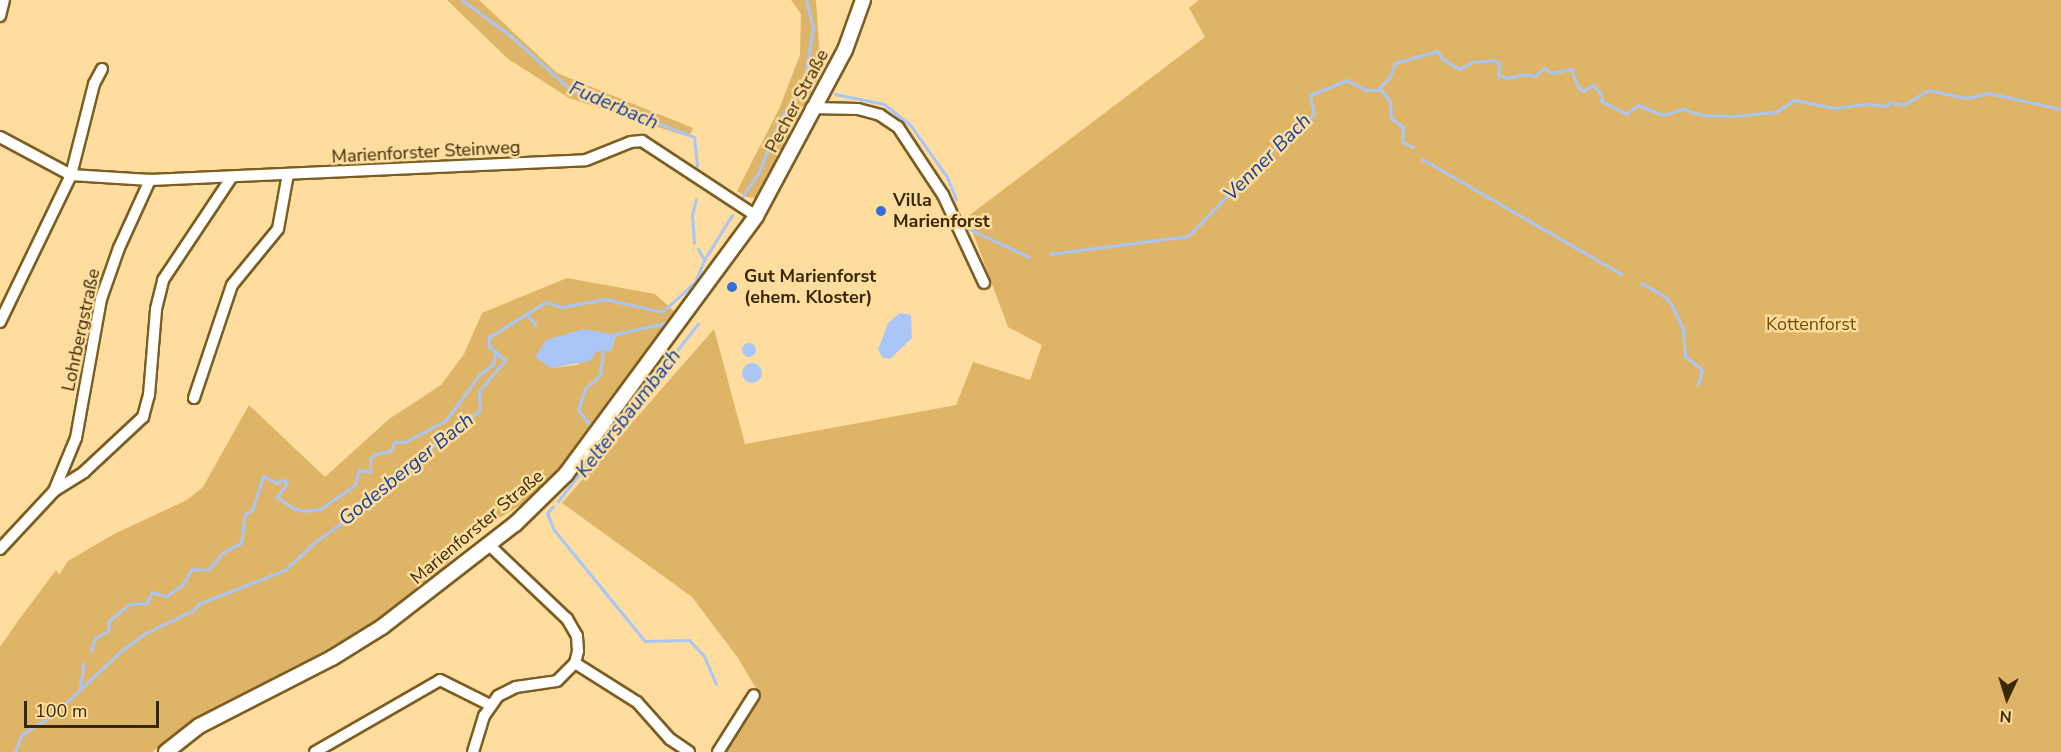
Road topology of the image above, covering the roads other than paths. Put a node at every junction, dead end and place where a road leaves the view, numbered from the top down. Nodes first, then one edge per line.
1 (4, 0) edge
2 (863, 0) edge
3 (0, 16) edge
4 (102, 69) dead end
5 (811, 108) junction
6 (0, 137) edge
7 (288, 174) junction
8 (71, 175) junction
9 (231, 178) junction
10 (150, 180) junction
11 (756, 216) junction
12 (984, 283) dead end
13 (0, 322) edge
14 (194, 398) dead end
15 (54, 491) junction
16 (489, 545) junction
17 (0, 549) edge
18 (575, 663) junction
19 (754, 695) dead end
20 (490, 705) junction
21 (166, 752) edge
22 (315, 752) edge
23 (473, 752) edge
24 (689, 752) edge
25 (718, 752) edge

1 - 3 street
2 - 5 main road, Pecher Straße
4 - 8 street
5 - 11 main road, Pecher Straße
5 - 12 street
6 - 8 street, Marienforster Steinweg
7 - 9 street, Marienforster Steinweg
7 - 11 street, Marienforster Steinweg
7 - 14 street
8 - 10 street, Marienforster Steinweg
8 - 13 street
9 - 10 street, Marienforster Steinweg
9 - 15 street
10 - 15 street, Lohrbergstraße
11 - 16 main road, Marienforster Straße
15 - 17 street
16 - 18 street
16 - 21 main road, Marienforster Straße
18 - 20 street
18 - 24 street
19 - 25 street
20 - 22 street
20 - 23 street

